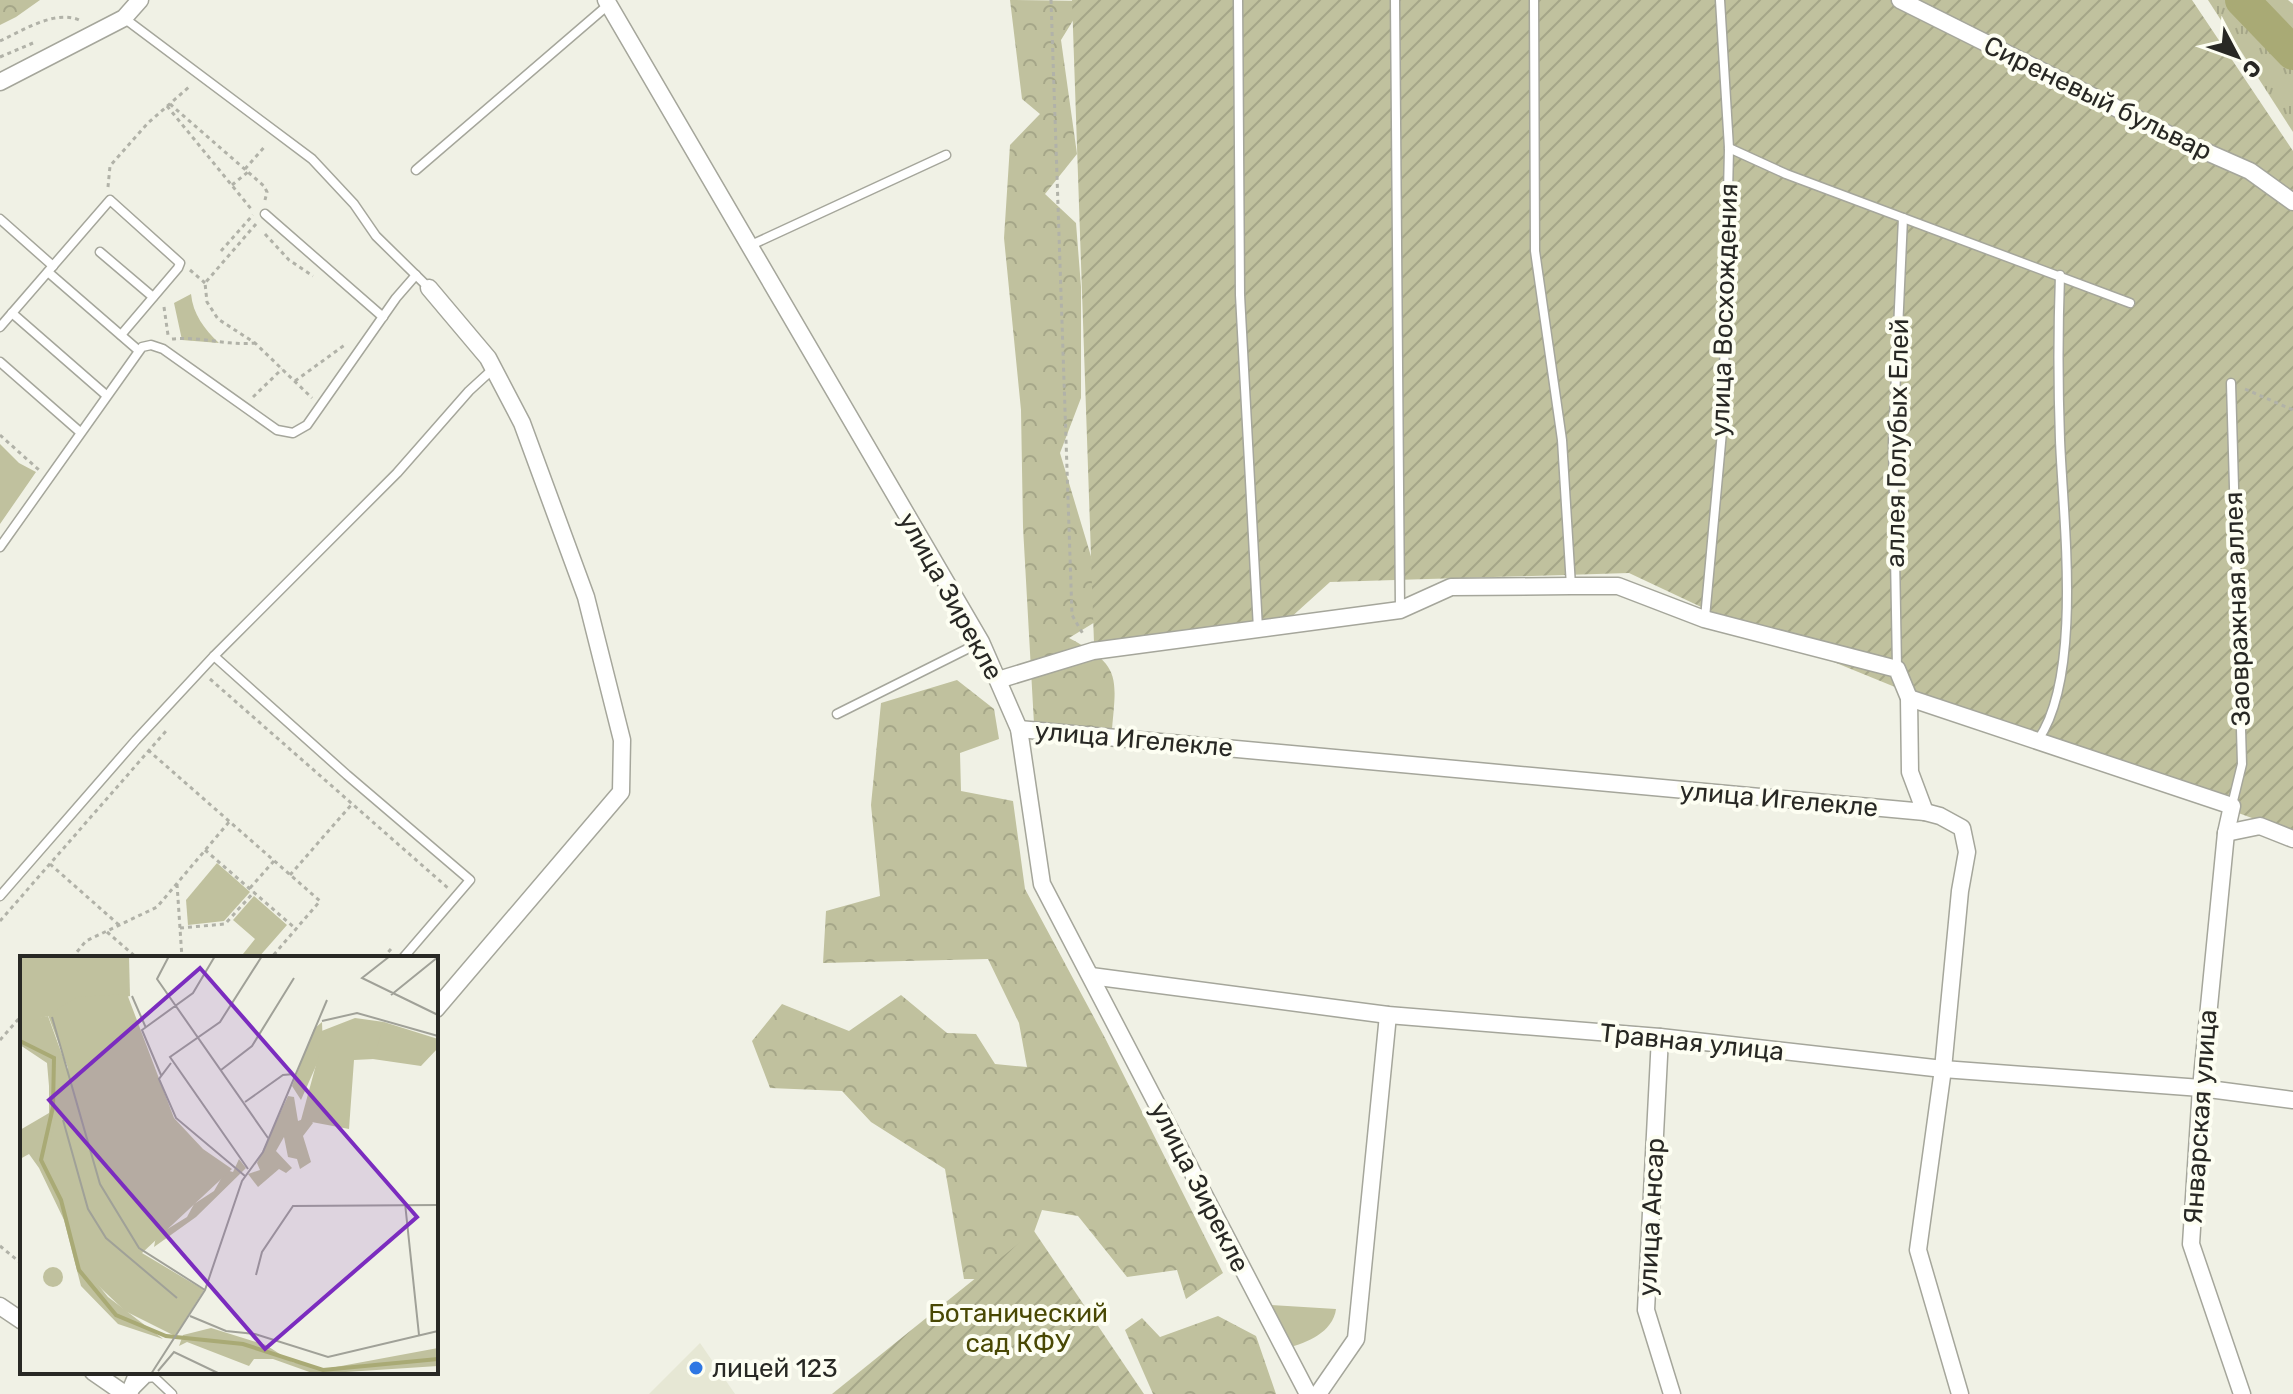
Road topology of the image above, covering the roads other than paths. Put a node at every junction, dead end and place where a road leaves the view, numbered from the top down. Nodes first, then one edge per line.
1 (140, 0) edge
2 (1238, 0) edge
3 (1395, 0) edge
4 (1534, 0) edge
5 (1720, 0) edge
6 (1900, 0) edge
7 (607, 2) edge
8 (124, 18) junction
9 (0, 82) edge
10 (1729, 148) junction
11 (946, 155) dead end
12 (416, 170) dead end
13 (2293, 202) edge
14 (265, 214) dead end
15 (1903, 218) junction
16 (0, 219) edge
17 (749, 246) junction
18 (100, 252) dead end
19 (51, 269) junction
20 (416, 275) junction
21 (2060, 275) junction
22 (429, 288) joint
23 (153, 297) junction
24 (2130, 303) dead end
25 (12, 313) junction
26 (383, 317) junction
27 (0, 327) edge
28 (121, 335) junction
29 (138, 350) junction
30 (0, 362) edge
31 (494, 369) junction
32 (2231, 383) road end
33 (106, 395) junction
34 (80, 432) junction
35 (0, 547) edge
36 (1571, 586) junction
37 (1400, 610) junction
38 (1704, 619) junction
39 (1258, 629) junction
40 (981, 642) junction
41 (214, 656) junction
42 (1897, 669) junction
43 (998, 680) junction
44 (1909, 698) junction
45 (837, 714) dead end
46 (1019, 729) junction
47 (2038, 740) junction
48 (2232, 806) junction
49 (1925, 812) junction
50 (2226, 833) junction
51 (2293, 839) edge
52 (0, 896) edge
53 (405, 956) edge
54 (1091, 976) junction
55 (438, 1007) edge
56 (1388, 1015) junction
57 (1660, 1037) junction
58 (1943, 1069) junction
59 (2201, 1088) junction
60 (2293, 1100) edge
61 (0, 1306) edge
62 (20, 1320) edge
63 (96, 1374) edge
64 (137, 1374) edge
65 (128, 1394) edge
66 (172, 1394) edge
67 (1308, 1394) edge
68 (1318, 1394) edge
69 (1672, 1394) edge
70 (1960, 1394) edge
71 (2242, 1394) edge

1 - 8 street
2 - 39 lane
3 - 37 lane
4 - 36 lane
5 - 10 lane, улица Восхождения
6 - 13 street, Сиреневый бульвар
7 - 12 lane
7 - 17 street, улица Зирекле
8 - 9 street
8 - 20 lane
10 - 15 lane
10 - 38 lane, улица Восхождения
11 - 17 lane
14 - 26 lane
15 - 21 lane
15 - 42 lane, аллея Голубых Елей
16 - 19 lane
17 - 40 street, улица Зирекле
18 - 23 lane
19 - 23 lane
19 - 25 lane
19 - 28 lane
20 - 22 lane
20 - 26 lane
21 - 24 lane
21 - 47 lane
22 - 31 street
23 - 28 lane
25 - 27 lane
25 - 33 lane
26 - 29 lane
28 - 29 lane
29 - 33 lane
30 - 34 lane
31 - 41 lane
31 - 55 street
32 - 48 lane, Заовражная аллея
33 - 34 lane
34 - 35 lane
36 - 37 street
36 - 38 street
37 - 39 street
38 - 42 street
39 - 43 street
40 - 43 street, улица Зирекле
40 - 45 lane
41 - 52 lane
41 - 53 lane
42 - 44 street
43 - 46 street, улица Зирекле
44 - 47 street
44 - 49 street
46 - 49 street, улица Игелекле
46 - 54 street, улица Зирекле
47 - 48 street
48 - 50 street, Заовражная аллея
49 - 58 street, улица Игелекле
50 - 51 street
50 - 59 street, Январская улица
54 - 56 street, Травная улица
54 - 67 street, улица Зирекле
56 - 57 street, Травная улица
56 - 68 street
57 - 58 street, Травная улица
57 - 69 street, улица Ансар
58 - 59 street, Травная улица
58 - 70 street, улица Игелекле
59 - 60 street, Травная улица
59 - 71 street, Январская улица
61 - 62 street
63 - 65 street
64 - 65 street
65 - 66 lane

